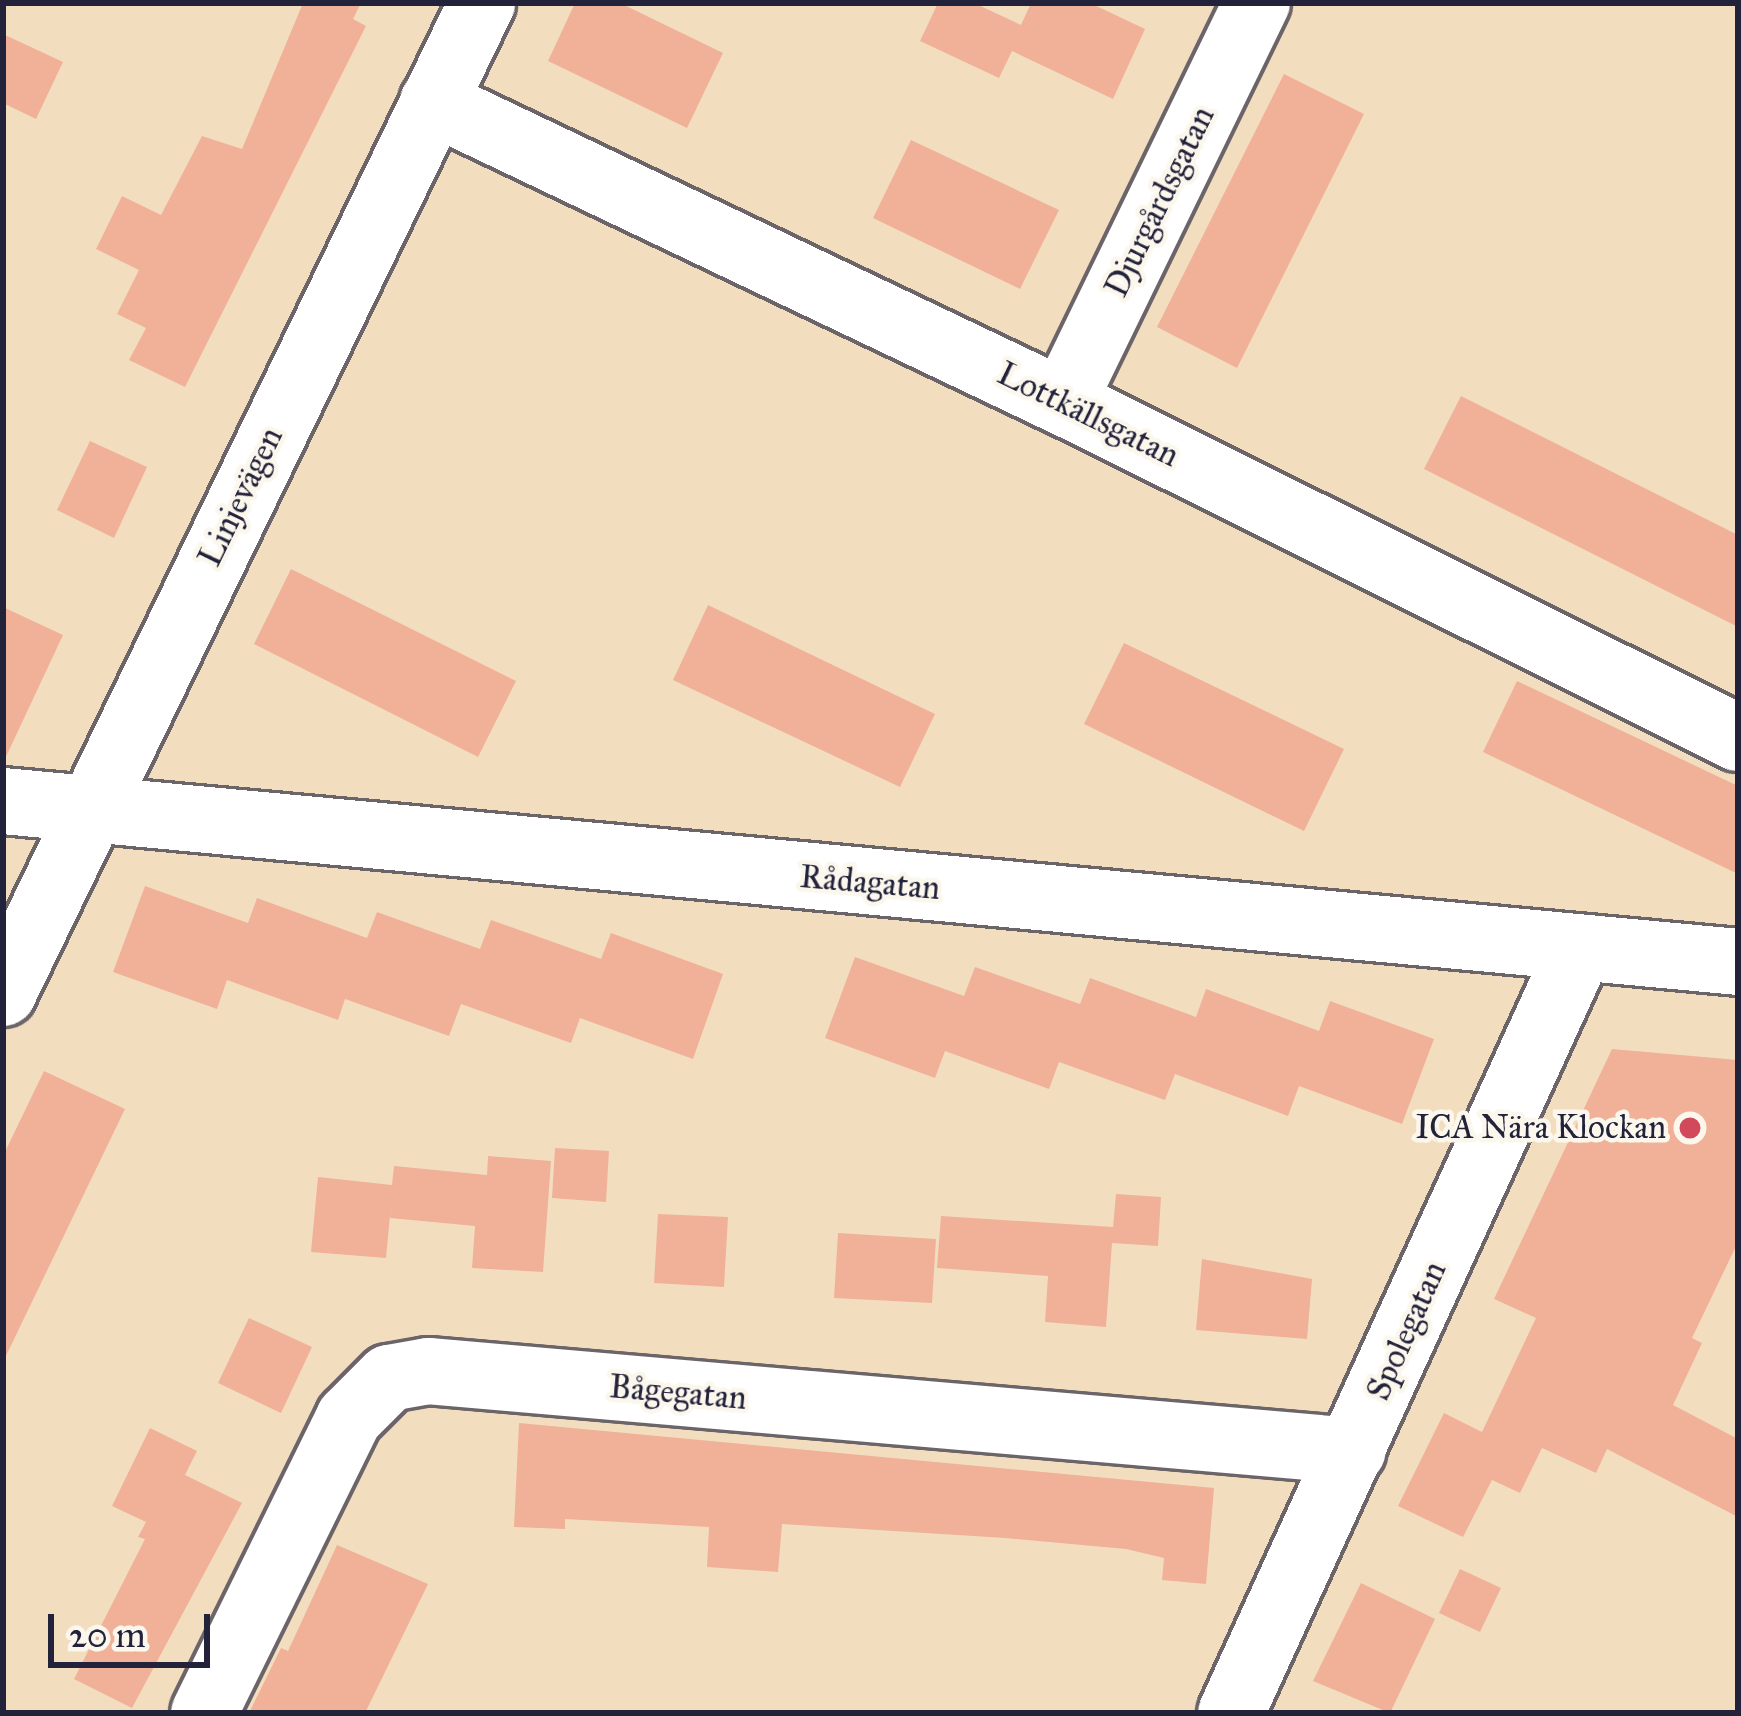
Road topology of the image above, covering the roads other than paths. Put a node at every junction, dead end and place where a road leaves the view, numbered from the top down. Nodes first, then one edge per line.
1 (482, 3) edge
2 (1257, 3) edge
3 (433, 102) junction
4 (1063, 402) junction
5 (1738, 738) edge
6 (3, 801) edge
7 (89, 810) junction
8 (1580, 948) junction
9 (1738, 962) edge
10 (3, 993) edge
11 (1353, 1450) junction
12 (204, 1713) edge
13 (1232, 1713) edge

1 - 3 street, Linjevägen
2 - 4 street, Djurgårdsgatan
3 - 4 street, Lottkällsgatan
3 - 7 street, Linjevägen
4 - 5 street, Lottkällsgatan
6 - 7 street, Rådagatan
7 - 8 street, Rådagatan
7 - 10 street, Linjevägen
8 - 9 street, Rådagatan
8 - 11 street, Spolegatan
11 - 12 street, Bågegatan
11 - 13 street, Spolegatan

